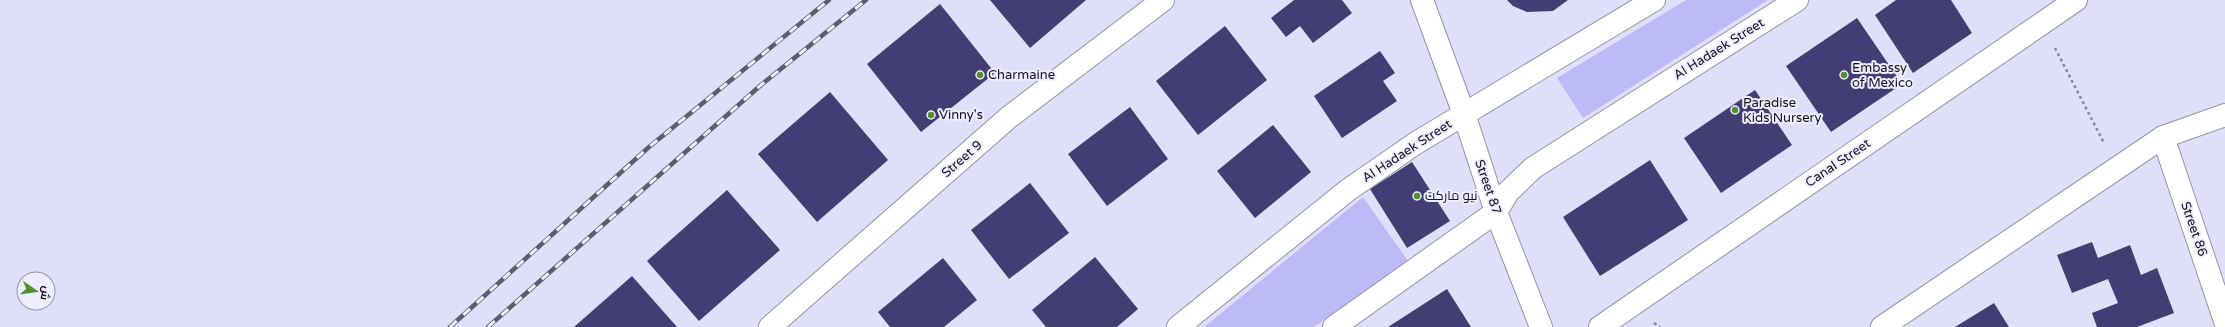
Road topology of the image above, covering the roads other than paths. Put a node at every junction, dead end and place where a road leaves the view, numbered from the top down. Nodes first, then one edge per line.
1 (1163, 0) edge
2 (1422, 0) edge
3 (1654, 0) edge
4 (1797, 0) edge
5 (2076, 0) edge
6 (1464, 114) junction
7 (2225, 116) edge
8 (2163, 137) junction
9 (1496, 212) junction
10 (2225, 321) edge
11 (770, 327) edge
12 (1178, 327) edge
13 (1334, 327) edge
14 (1541, 327) edge
15 (1600, 327) edge
16 (1882, 327) edge

1 - 11 street, Street 9
2 - 6 street, Street 87
3 - 6 street, Al Hadaek Street
4 - 9 street, Al Hadaek Street
5 - 15 street, Canal Street
6 - 9 street, Street 87
6 - 12 street, Al Hadaek Street
7 - 8 street
8 - 10 street, Street 86
8 - 16 street
9 - 13 street, Al Hadaek Street
9 - 14 street, Street 87

